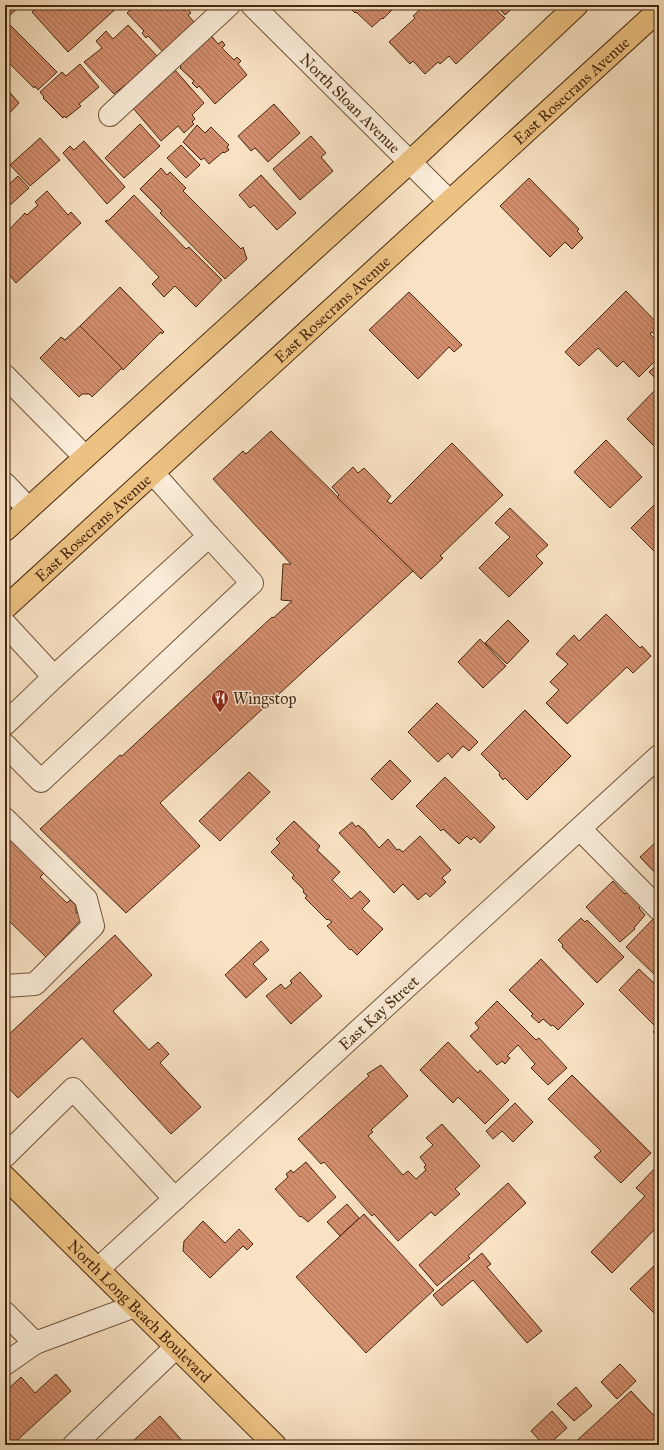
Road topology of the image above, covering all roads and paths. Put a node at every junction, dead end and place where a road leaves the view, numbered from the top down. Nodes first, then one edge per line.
1 (230, 5) edge
2 (252, 5) edge
3 (577, 5) edge
4 (659, 10) edge
5 (110, 115) dead end
6 (410, 162) junction
7 (449, 201) junction
8 (5, 376) edge
9 (85, 457) junction
10 (152, 473) junction
11 (5, 484) edge
12 (28, 508) junction
13 (5, 530) edge
14 (209, 536) junction
15 (5, 608) edge
16 (5, 624) edge
17 (54, 677) junction
18 (5, 724) edge
19 (5, 745) edge
20 (659, 756) edge
21 (5, 819) edge
22 (585, 823) junction
23 (659, 887) edge
24 (659, 909) edge
25 (5, 986) edge
26 (5, 1156) edge
27 (5, 1177) edge
28 (175, 1199) junction
29 (98, 1269) junction
30 (135, 1306) junction
31 (5, 1312) edge
32 (35, 1343) junction
33 (176, 1347) junction
34 (5, 1364) edge
35 (74, 1445) edge
36 (275, 1445) edge

1 - 5 street
2 - 6 street, North Sloan Avenue
3 - 6 main road
4 - 7 main road, East Rosecrans Avenue
6 - 7 street, North Sloan Avenue
6 - 9 main road
7 - 10 main road, East Rosecrans Avenue
8 - 9 street
9 - 12 main road
10 - 14 street
10 - 15 main road, East Rosecrans Avenue
11 - 12 street
12 - 13 main road
14 - 17 street
14 - 19 street
16 - 17 street
17 - 18 street
20 - 22 street, East Kay Street
21 - 25 street
22 - 23 street
22 - 24 street
22 - 28 street, East Kay Street
26 - 28 street
27 - 29 main road, North Long Beach Boulevard
28 - 29 street, East Kay Street
29 - 30 main road, North Long Beach Boulevard
30 - 32 street
30 - 33 main road, North Long Beach Boulevard
31 - 32 street
32 - 34 street
33 - 35 street
33 - 36 main road, North Long Beach Boulevard

